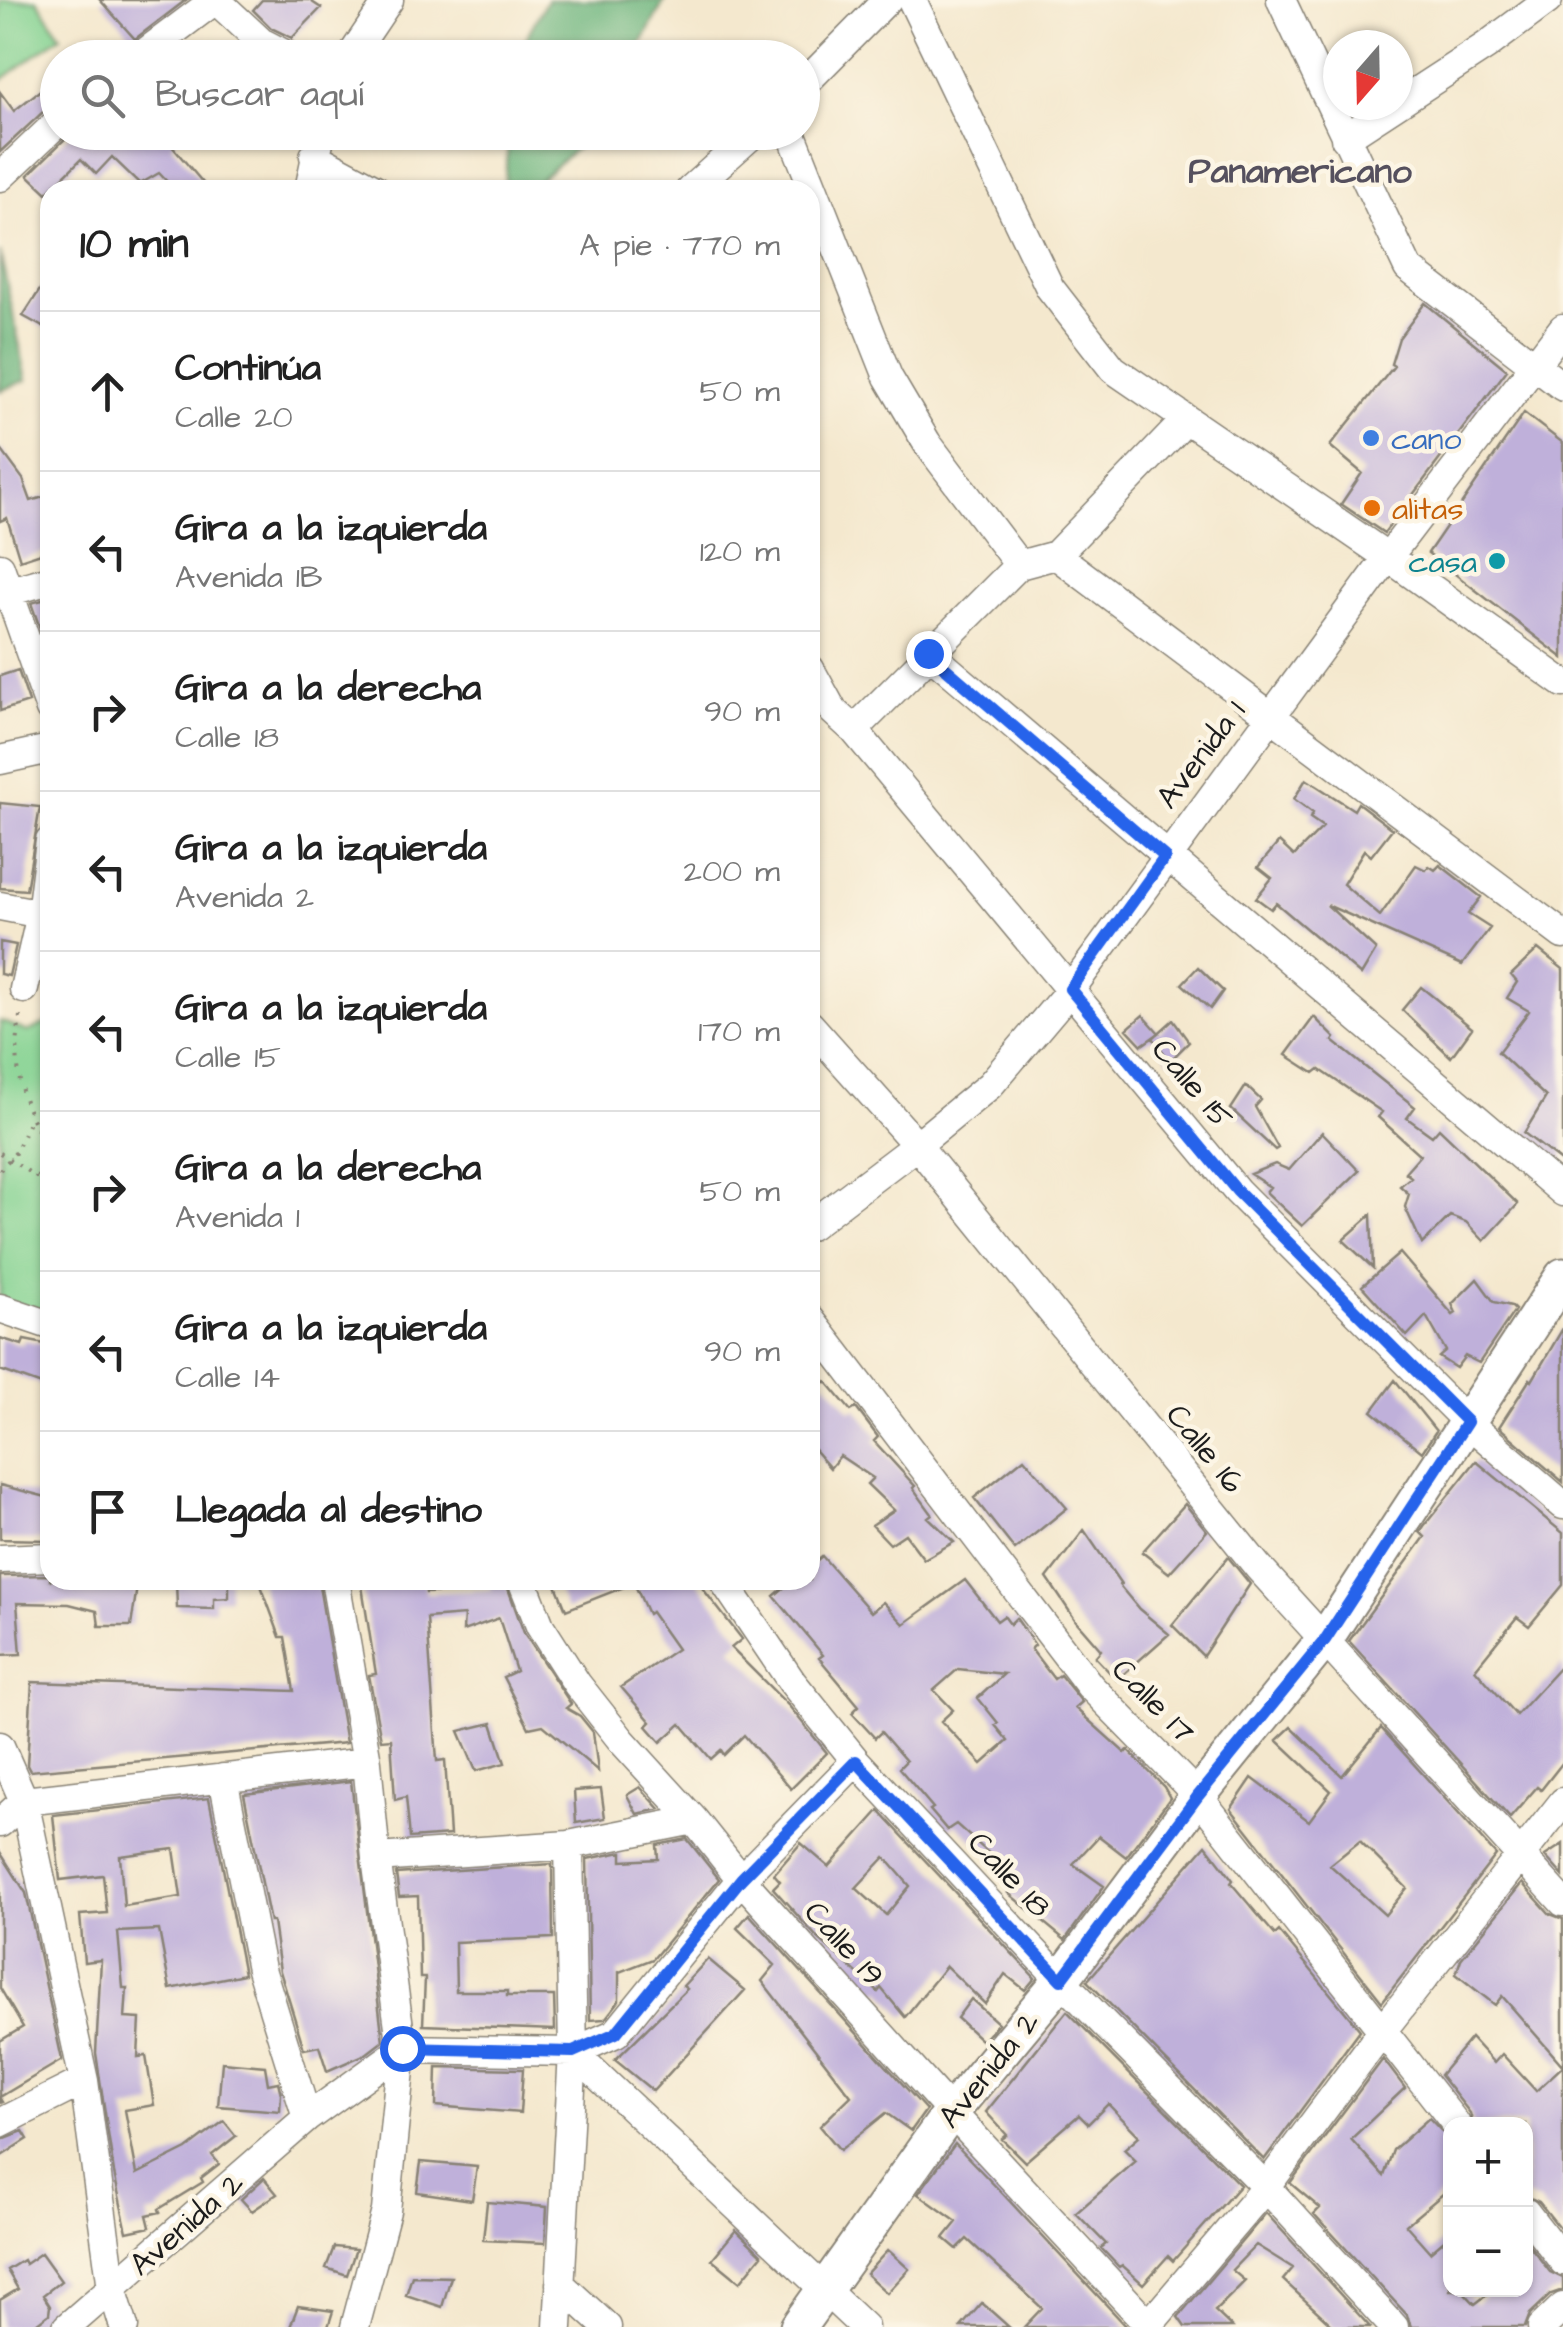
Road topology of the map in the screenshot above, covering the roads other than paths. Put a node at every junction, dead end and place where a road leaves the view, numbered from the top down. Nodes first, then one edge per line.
1 (215, 0) edge
2 (389, 0) edge
3 (887, 0) edge
4 (912, 0) edge
5 (1281, 0) edge
6 (1548, 0) edge
7 (162, 40) edge
8 (259, 40) edge
9 (362, 40) edge
10 (820, 68) edge
11 (1345, 138) junction
12 (40, 139) edge
13 (317, 150) edge
14 (326, 150) edge
15 (735, 150) edge
16 (798, 150) edge
17 (0, 177) edge
18 (310, 180) edge
19 (364, 180) edge
20 (701, 180) edge
21 (810, 180) edge
22 (820, 205) edge
23 (1563, 328) edge
24 (1535, 367) junction
25 (1563, 387) edge
26 (1185, 421) junction
27 (1056, 556) junction
28 (1388, 557) junction
29 (1019, 565) junction
30 (40, 581) edge
31 (4, 584) edge
32 (928, 653) junction
33 (40, 682) edge
34 (1563, 683) edge
35 (821, 711) edge
36 (1274, 715) junction
37 (854, 730) junction
38 (40, 751) edge
39 (0, 760) edge
40 (1165, 857) junction
41 (0, 906) edge
42 (40, 914) joint
43 (1563, 934) edge
44 (24, 989) road end
45 (1070, 989) junction
46 (820, 1036) edge
47 (917, 1145) junction
48 (1563, 1192) edge
49 (820, 1218) edge
50 (1563, 1276) edge
51 (0, 1308) edge
52 (40, 1322) edge
53 (820, 1332) edge
54 (1467, 1422) junction
55 (1563, 1505) edge
56 (40, 1558) edge
57 (0, 1559) edge
58 (336, 1590) edge
59 (526, 1590) edge
60 (730, 1590) edge
61 (1325, 1640) junction
62 (0, 1746) edge
63 (856, 1761) junction
64 (367, 1762) junction
65 (224, 1778) junction
66 (1198, 1796) junction
67 (24, 1801) junction
68 (1563, 1802) edge
69 (694, 1820) junction
70 (0, 1823) edge
71 (569, 1845) junction
72 (1522, 1856) junction
73 (376, 1858) junction
74 (741, 1879) junction
75 (1563, 1902) edge
76 (1061, 1980) junction
77 (1382, 2032) junction
78 (402, 2048) junction
79 (573, 2052) junction
80 (84, 2080) junction
81 (951, 2112) junction
82 (1450, 2117) edge
83 (306, 2118) junction
84 (0, 2123) edge
85 (1266, 2187) junction
86 (1533, 2222) edge
87 (1563, 2260) edge
88 (560, 2284) junction
89 (112, 2288) junction
90 (824, 2291) junction
91 (1563, 2307) edge
92 (1149, 2326) edge
93 (67, 2327) edge
94 (124, 2327) edge
95 (355, 2327) edge
96 (558, 2327) edge
97 (607, 2327) edge
98 (798, 2327) edge
99 (864, 2327) edge
100 (1394, 2327) edge
101 (1542, 2327) edge

1 - 7 street
1 - 8 street
2 - 9 street
3 - 10 street
4 - 26 street
5 - 11 street
6 - 11 street
11 - 24 street
12 - 17 street
13 - 18 street
14 - 19 street
15 - 20 street
16 - 21 street
22 - 29 street
23 - 24 street, Avenida 1
24 - 25 street
24 - 28 street, Avenida 1
26 - 27 street
26 - 28 street
27 - 29 street
27 - 36 street
28 - 34 street
28 - 36 street, Avenida 1
29 - 32 street
30 - 31 street
31 - 33 street
32 - 37 street
32 - 40 street
35 - 37 street, Calle 15
36 - 40 street, Avenida 1
36 - 43 street
37 - 45 street, Calle 15
38 - 39 street
40 - 45 street, Avenida 1
40 - 48 street
41 - 42 street
42 - 44 street
45 - 47 street, Avenida 1
45 - 54 street, Calle 15
46 - 47 street, Calle 16
47 - 49 street, Avenida 1
47 - 61 street, Calle 16
50 - 54 street, Avenida 2
51 - 52 street
53 - 66 street, Calle 17
54 - 55 street, Calle 15
54 - 61 street, Avenida 2
56 - 57 street
58 - 64 street
59 - 69 street, Calle 19
60 - 63 street, Calle 18
61 - 66 street, Avenida 2
61 - 72 street, Calle 16
62 - 67 street
63 - 74 street
63 - 76 street, Calle 18
64 - 65 street
64 - 73 street
65 - 67 street
65 - 83 street
66 - 76 street, Avenida 2
66 - 77 street, Calle 17
67 - 70 street
67 - 80 street
68 - 72 street
69 - 71 street
69 - 74 street, Calle 19
71 - 73 street
71 - 79 street
72 - 75 street, Calle 16
72 - 77 street
73 - 78 street
74 - 79 street
74 - 81 street, Calle 19
76 - 81 street, Avenida 2
76 - 85 street, Calle 18
77 - 82 street, Calle 17
77 - 85 street
78 - 79 street
78 - 83 street, Avenida 2
78 - 95 street
79 - 88 street
79 - 90 street
80 - 84 street
80 - 89 street
81 - 90 street, Avenida 2
81 - 92 street, Calle 19
83 - 89 street, Avenida 2
85 - 92 street
85 - 100 street, Calle 18
86 - 87 street
88 - 96 street
88 - 97 street
89 - 93 street, Avenida 2
89 - 94 street
90 - 98 street, Avenida 2
90 - 99 street
91 - 101 street

